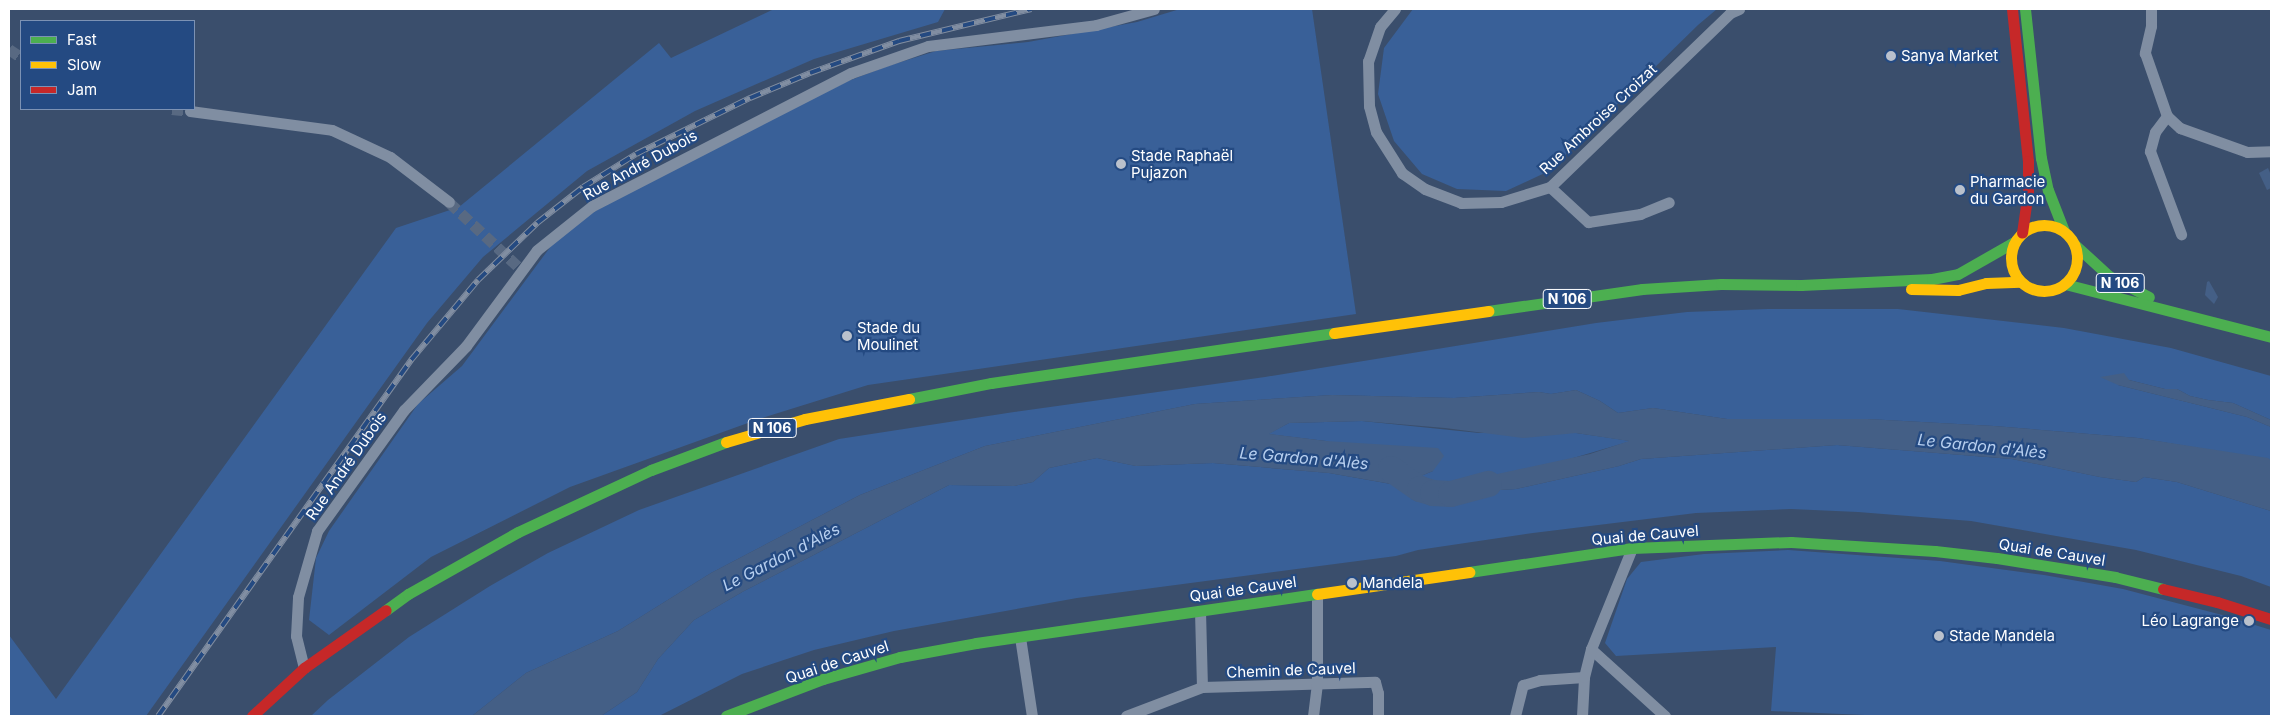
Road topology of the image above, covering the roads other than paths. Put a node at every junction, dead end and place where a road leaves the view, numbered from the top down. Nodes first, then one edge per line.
1 (1154, 9) edge
2 (1395, 9) edge
3 (1739, 9) edge
4 (2012, 9) edge
5 (2025, 9) edge
6 (2151, 9) edge
7 (190, 111) dead end
8 (2167, 116) junction
9 (2271, 151) edge
10 (1550, 187) junction
11 (449, 202) tunnel mouth
12 (1669, 202) dead end
13 (2064, 231) junction
14 (2181, 234) dead end
15 (2018, 237) junction
16 (2074, 244) junction
17 (2020, 282) junction
18 (1843, 283) junction
19 (2065, 284) junction
20 (2174, 310) junction
21 (2271, 337) edge
22 (1632, 548) junction
23 (1317, 594) junction
24 (1200, 610) junction
25 (2271, 619) edge
26 (1020, 637) junction
27 (1591, 649) junction
28 (304, 668) junction
29 (1584, 677) junction
30 (1316, 685) junction
31 (1202, 687) junction
32 (252, 716) edge
33 (726, 716) edge
34 (1032, 716) edge
35 (1126, 716) edge
36 (1313, 716) edge
37 (1378, 716) edge
38 (1515, 716) edge
39 (1582, 716) edge
40 (1665, 716) edge

1 - 28 street, Rue André Dubois
2 - 10 street, Rue Ambroise Croizat
3 - 10 street, Rue Ambroise Croizat
4 - 15 main road
5 - 13 main road
6 - 8 street
7 - 11 street
8 - 9 street
8 - 14 street
10 - 12 street
13 - 15 main road
13 - 16 main road
15 - 17 main road
15 - 18 main road, N 106
16 - 19 main road
16 - 20 main road, N 106
17 - 18 main road, N 106
17 - 19 main road
18 - 28 main road, N 106
19 - 20 main road, N 106
20 - 21 main road, N 106
22 - 23 main road, Quai de Cauvel
22 - 25 main road, Quai de Cauvel
22 - 27 street
23 - 24 main road, Quai de Cauvel
23 - 30 street
24 - 26 main road, Quai de Cauvel
24 - 31 street
26 - 33 main road, Quai de Cauvel
26 - 34 street
27 - 29 street
27 - 40 street
28 - 32 main road, N 106
29 - 38 street
29 - 39 street
30 - 31 street, Chemin de Cauvel
30 - 36 street
30 - 37 street, Chemin de Cauvel
31 - 35 street, Chemin de Cauvel

